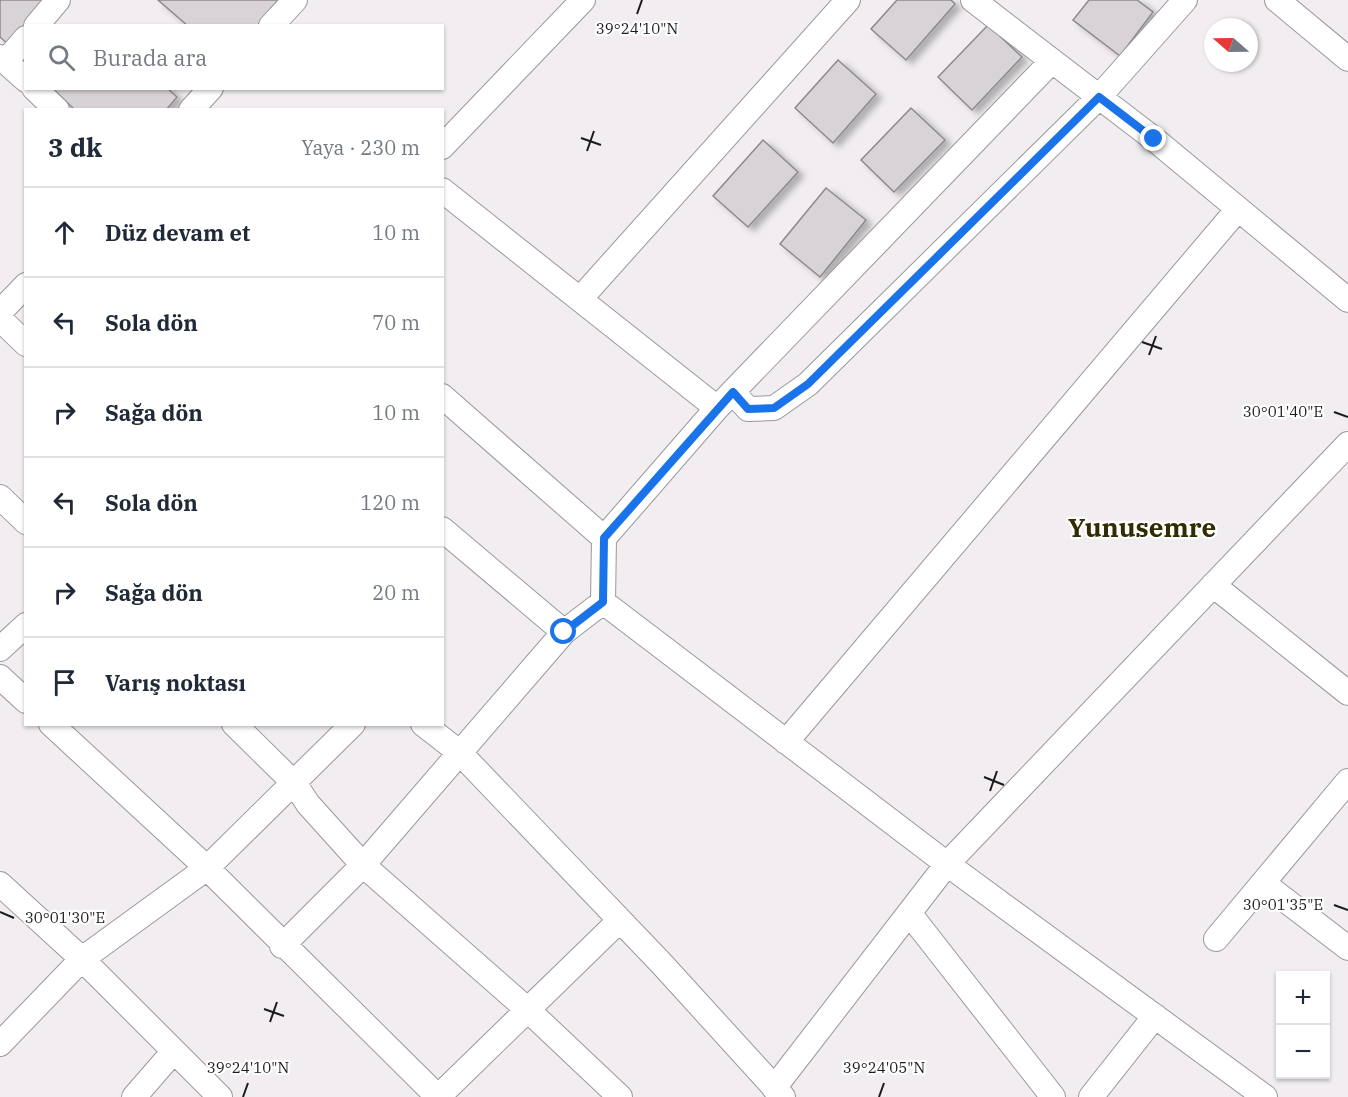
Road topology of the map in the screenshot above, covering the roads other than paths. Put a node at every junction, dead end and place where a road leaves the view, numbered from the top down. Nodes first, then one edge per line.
1 (58, 0) edge
2 (295, 0) edge
3 (583, 0) edge
4 (848, 0) edge
5 (973, 0) edge
6 (1185, 0) edge
7 (1277, 0) edge
8 (38, 24) edge
9 (273, 24) edge
10 (24, 40) edge
11 (2, 59) edge
12 (1348, 59) edge
13 (1053, 61) junction
14 (24, 78) edge
15 (36, 90) edge
16 (209, 90) edge
17 (1099, 97) junction
18 (55, 108) edge
19 (193, 108) edge
20 (444, 145) edge
21 (444, 192) edge
22 (1238, 209) junction
23 (24, 287) edge
24 (580, 299) junction
25 (1348, 300) edge
26 (0, 312) edge
27 (0, 319) edge
28 (24, 342) edge
29 (444, 398) edge
30 (725, 400) junction
31 (1348, 444) edge
32 (0, 497) edge
33 (24, 520) edge
34 (444, 531) edge
35 (604, 538) junction
36 (1213, 585) junction
37 (603, 602) junction
38 (24, 627) edge
39 (564, 632) junction
40 (0, 649) edge
41 (0, 677) edge
42 (1348, 693) edge
43 (24, 698) edge
44 (53, 726) edge
45 (236, 726) edge
46 (351, 726) edge
47 (426, 726) edge
48 (786, 742) junction
49 (459, 752) junction
50 (1348, 781) edge
51 (295, 784) junction
52 (947, 864) junction
53 (363, 865) junction
54 (207, 868) junction
55 (1263, 883) junction
56 (0, 884) edge
57 (909, 913) junction
58 (619, 921) junction
59 (1216, 939) dead end
60 (282, 946) junction
61 (1348, 948) edge
62 (82, 958) junction
63 (529, 1011) junction
64 (1155, 1017) junction
65 (0, 1044) edge
66 (174, 1051) junction
67 (778, 1092) edge
68 (134, 1097) edge
69 (220, 1097) edge
70 (438, 1097) edge
71 (620, 1097) edge
72 (1053, 1097) edge
73 (1091, 1097) edge
74 (1265, 1097) edge

1 - 8 street
2 - 9 street
3 - 20 street
4 - 24 street
5 - 13 street
6 - 17 street
7 - 12 street
10 - 11 street
11 - 14 street
13 - 17 street
13 - 30 street
15 - 18 street
16 - 19 street
17 - 22 street
17 - 30 street
21 - 24 street
22 - 25 street
22 - 48 street
23 - 26 street
24 - 30 street
27 - 28 street
29 - 35 street
30 - 35 street
31 - 36 street
32 - 33 street
34 - 39 street
35 - 37 street
36 - 42 street
36 - 52 street
37 - 39 street
37 - 48 street
38 - 40 street
39 - 49 street
41 - 43 street
44 - 54 street
45 - 51 street
46 - 51 street
47 - 49 street
48 - 52 street
49 - 53 street
49 - 58 street
50 - 55 street
51 - 53 street
51 - 54 street
52 - 57 street
52 - 64 street
53 - 60 street
53 - 63 street
54 - 60 street
54 - 62 street
55 - 59 street
55 - 61 street
56 - 62 street
57 - 67 street
57 - 72 street
58 - 63 street
58 - 67 street
60 - 70 street
62 - 65 street
62 - 66 street
63 - 70 street
63 - 71 street
64 - 73 street
64 - 74 street
66 - 68 street
66 - 69 street

